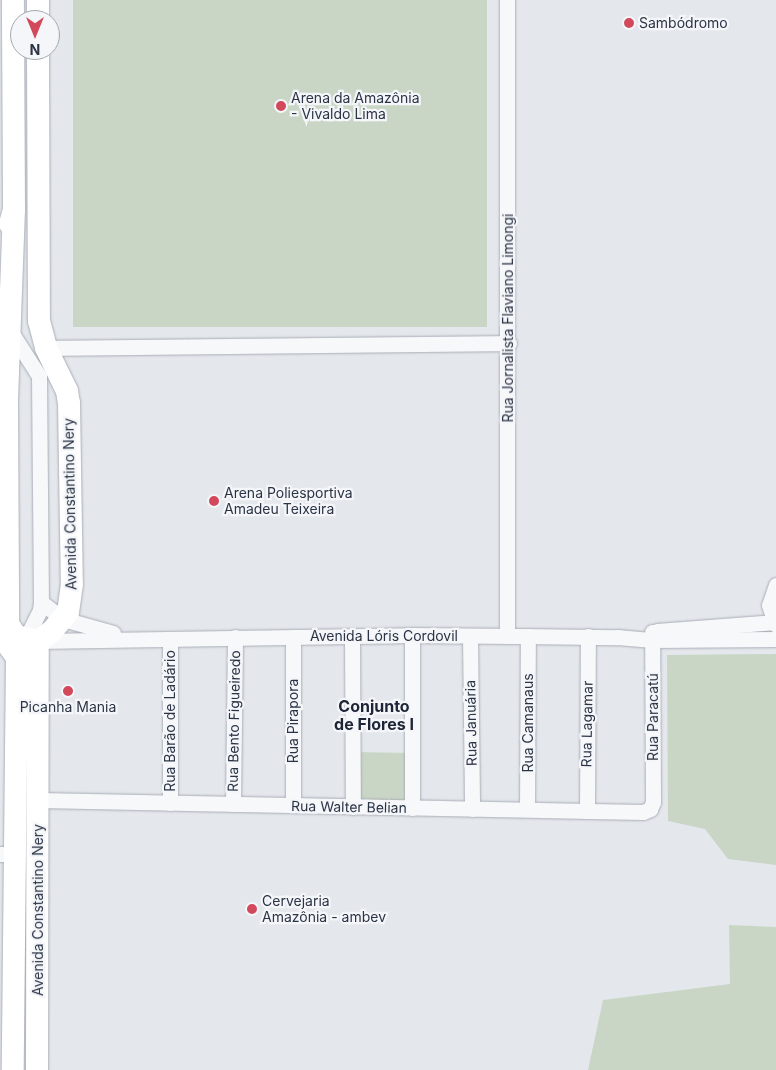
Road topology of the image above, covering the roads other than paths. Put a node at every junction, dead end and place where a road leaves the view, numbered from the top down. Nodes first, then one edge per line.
1 (13, 0) edge
2 (507, 0) edge
3 (38, 60) edge
4 (14, 209) junction
5 (0, 269) edge
6 (12, 332) junction
7 (509, 343) junction
8 (46, 348) junction
9 (776, 585) edge
10 (41, 602) junction
11 (63, 619) junction
12 (775, 623) edge
13 (0, 634) edge
14 (412, 635) junction
15 (352, 636) junction
16 (470, 636) junction
17 (507, 636) junction
18 (528, 636) junction
19 (588, 636) junction
20 (653, 636) junction
21 (235, 637) junction
22 (293, 637) junction
23 (147, 639) junction
24 (170, 639) junction
25 (776, 639) edge
26 (27, 646) junction
27 (38, 800) junction
28 (653, 802) joint
29 (170, 803) junction
30 (233, 804) junction
31 (293, 805) junction
32 (353, 807) junction
33 (412, 808) junction
34 (472, 809) junction
35 (527, 809) junction
36 (587, 811) junction
37 (7, 858) edge
38 (13, 1070) edge
39 (37, 1070) edge

1 - 4 highway
2 - 7 street, Rua Jornalista Flaviano Limongi
3 - 8 highway, Avenida Constantino Nery
4 - 5 highway
4 - 6 highway
6 - 10 street
6 - 26 highway
7 - 8 street
7 - 17 street, Rua Jornalista Flaviano Limongi
8 - 11 highway, Avenida Constantino Nery
9 - 12 street
10 - 11 street, Avenida Lóris Cordovil
10 - 26 street
11 - 23 street, Avenida Lóris Cordovil
11 - 26 highway, Avenida Constantino Nery
12 - 20 street, Avenida Lóris Cordovil
13 - 26 highway
14 - 15 street, Avenida Lóris Cordovil
14 - 16 street, Avenida Lóris Cordovil
14 - 33 street
15 - 22 street, Avenida Lóris Cordovil
15 - 32 street
16 - 17 street, Avenida Lóris Cordovil
16 - 34 street, Rua Januária
17 - 18 street, Avenida Lóris Cordovil
18 - 19 street, Avenida Lóris Cordovil
18 - 35 street, Rua Camanaus
19 - 20 street, Avenida Lóris Cordovil
19 - 36 street, Rua Lagamar
20 - 25 street, Avenida Lóris Cordovil
20 - 28 street, Rua Paracatú
21 - 22 street, Avenida Lóris Cordovil
21 - 24 street, Avenida Lóris Cordovil
21 - 30 street, Rua Bento Figueiredo
22 - 31 street, Rua Pirapora
23 - 24 street, Avenida Lóris Cordovil
23 - 26 street, Avenida Lóris Cordovil
24 - 29 street, Rua Barão de Ladário
26 - 27 highway, Avenida Constantino Nery
26 - 37 highway, Avenida Constantino Nery
27 - 29 street, Rua Walter Belian
27 - 39 highway, Avenida Constantino Nery
28 - 36 street, Rua Walter Belian
29 - 30 street, Rua Walter Belian
30 - 31 street, Rua Walter Belian
31 - 32 street, Rua Walter Belian
32 - 33 street, Rua Walter Belian
33 - 34 street, Rua Walter Belian
34 - 35 street, Rua Walter Belian
35 - 36 street, Rua Walter Belian
37 - 38 highway, Avenida Constantino Nery

